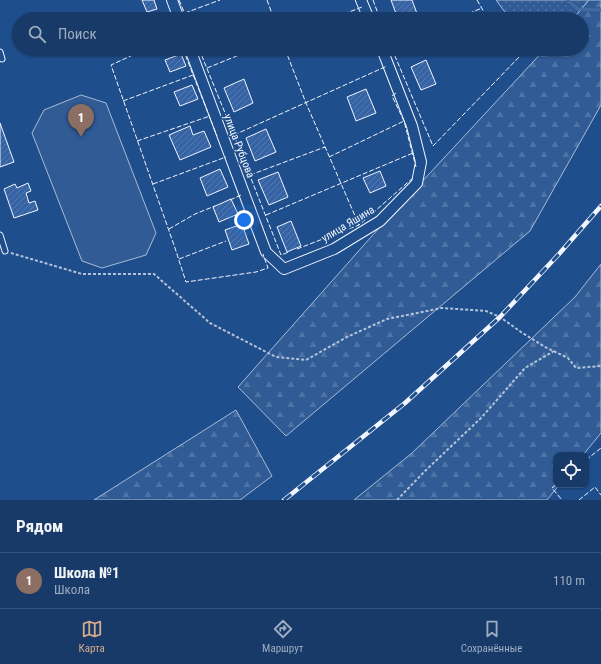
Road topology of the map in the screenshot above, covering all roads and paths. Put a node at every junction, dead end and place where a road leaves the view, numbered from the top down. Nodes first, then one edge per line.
1 (172, 0) edge
2 (361, 0) edge
3 (176, 12) edge
4 (366, 12) edge
5 (0, 52) edge
6 (193, 56) edge
7 (385, 56) edge
8 (2, 59) dead end
9 (0, 235) edge
10 (5, 251) joint
11 (266, 252) joint
12 (554, 351) junction
13 (601, 366) edge
14 (397, 500) edge

1 - 3 street
2 - 4 street
5 - 8 lane
6 - 11 street, улица Рубцова
7 - 11 street, улица Яшина
9 - 10 lane
10 - 12 path
12 - 13 path
12 - 14 path

